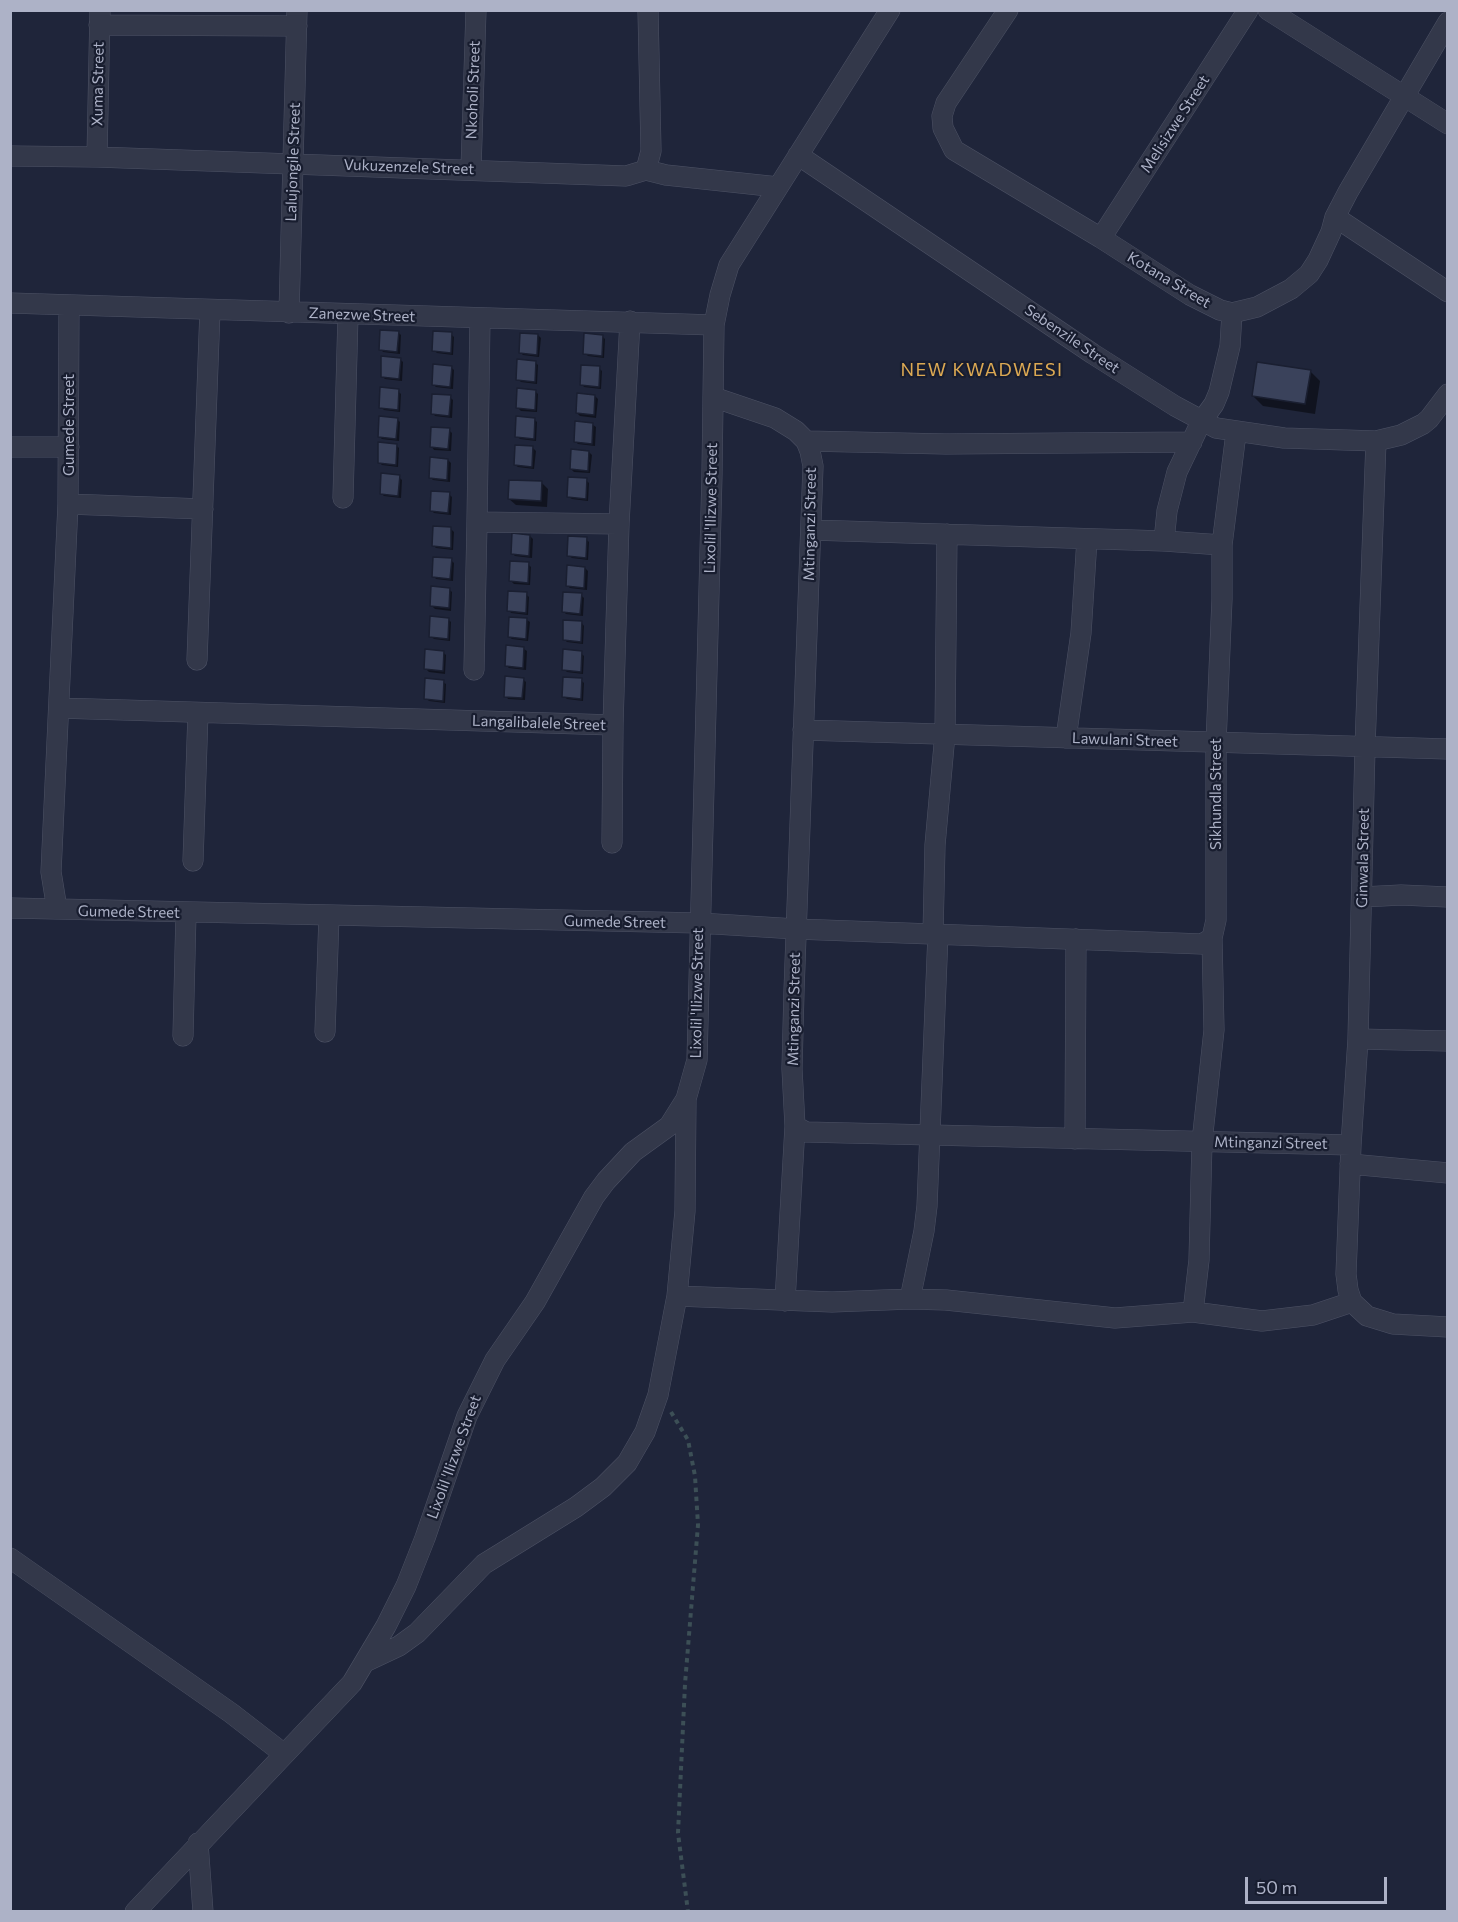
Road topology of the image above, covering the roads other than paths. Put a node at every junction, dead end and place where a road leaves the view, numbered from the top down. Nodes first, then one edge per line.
1 (476, 10) edge
2 (648, 10) edge
3 (890, 10) edge
4 (1008, 10) edge
5 (1248, 10) edge
6 (1268, 10) edge
7 (99, 18) edge
8 (297, 18) edge
9 (1448, 22) edge
10 (1405, 96) junction
11 (1448, 124) edge
12 (798, 155) junction
13 (10, 156) edge
14 (97, 157) junction
15 (292, 164) junction
16 (471, 169) junction
17 (646, 170) junction
18 (778, 187) junction
19 (1335, 217) junction
20 (1101, 238) junction
21 (1448, 292) edge
22 (10, 303) edge
23 (69, 305) junction
24 (210, 309) junction
25 (289, 313) junction
26 (1232, 313) junction
27 (348, 315) junction
28 (480, 318) junction
29 (630, 321) junction
30 (714, 325) junction
31 (1448, 394) edge
32 (713, 397) junction
33 (1201, 422) junction
34 (1236, 433) junction
35 (806, 441) junction
36 (1376, 441) junction
37 (1192, 442) junction
38 (10, 447) edge
39 (69, 447) junction
40 (343, 498) dead end
41 (68, 504) junction
42 (203, 509) junction
43 (477, 522) junction
44 (619, 524) junction
45 (811, 530) junction
46 (946, 534) junction
47 (1087, 538) junction
48 (1164, 541) junction
49 (1222, 545) junction
50 (197, 660) dead end
51 (474, 670) dead end
52 (59, 708) junction
53 (198, 713) junction
54 (614, 725) junction
55 (803, 730) junction
56 (945, 734) junction
57 (1066, 738) junction
58 (1216, 743) junction
59 (1365, 747) junction
60 (1448, 749) edge
61 (612, 843) dead end
62 (193, 861) dead end
63 (1362, 897) junction
64 (1448, 897) edge
65 (10, 908) edge
66 (57, 909) junction
67 (186, 913) junction
68 (329, 916) junction
69 (699, 923) junction
70 (796, 929) junction
71 (935, 934) junction
72 (1212, 938) junction
73 (1076, 939) junction
74 (325, 1032) dead end
75 (183, 1036) dead end
76 (1358, 1039) junction
77 (1448, 1041) edge
78 (686, 1099) junction
79 (795, 1126) junction
80 (931, 1136) junction
81 (1075, 1139) junction
82 (1202, 1142) junction
83 (1350, 1155) junction
84 (1448, 1173) edge
85 (676, 1296) junction
86 (910, 1299) junction
87 (785, 1301) junction
88 (1352, 1302) junction
89 (1193, 1312) junction
90 (1448, 1327) edge
91 (10, 1558) edge
92 (365, 1662) junction
93 (284, 1754) junction
94 (198, 1843) junction
95 (135, 1911) edge
96 (203, 1911) edge

1 - 16 street, Nkoholi Street
2 - 17 street
3 - 12 street, Lixolil 'Ilizwe Street
4 - 20 street, Kotana Street
5 - 20 street, Melisizwe Street
6 - 10 street
7 - 8 street
7 - 14 street, Xuma Street
8 - 15 street, Lalujongile Street
9 - 10 street
10 - 11 street
10 - 19 street
12 - 18 street, Lixolil 'Ilizwe Street
12 - 33 street, Sebenzile Street
13 - 14 street, Vukuzenzele Street
14 - 15 street, Vukuzenzele Street
15 - 16 street, Vukuzenzele Street
15 - 25 street, Lalujongile Street
16 - 17 street, Vukuzenzele Street
17 - 18 street
18 - 30 street, Lixolil 'Ilizwe Street
19 - 21 street
19 - 26 street
20 - 26 street, Kotana Street
22 - 23 street, Zanezwe Street
23 - 24 street, Zanezwe Street
23 - 39 street, Gumede Street
24 - 25 street, Zanezwe Street
24 - 42 street
25 - 27 street, Zanezwe Street
26 - 33 street
27 - 28 street, Zanezwe Street
27 - 40 street
28 - 29 street, Zanezwe Street
28 - 43 street
29 - 30 street, Zanezwe Street
29 - 44 street, Langalibalele Street
30 - 32 street, Lixolil 'Ilizwe Street
31 - 36 street, Sebenzile Street
32 - 35 street
32 - 69 street, Lixolil 'Ilizwe Street
33 - 34 street, Sebenzile Street
33 - 37 street
34 - 36 street, Sebenzile Street
34 - 49 street, Sikhundla Street
35 - 37 street
35 - 45 street, Mtinganzi Street
36 - 59 street, Ginwala Street
37 - 48 street
38 - 39 street
39 - 41 street, Gumede Street
41 - 42 street
41 - 52 street, Gumede Street
42 - 50 street
43 - 44 street
43 - 51 street
44 - 54 street, Langalibalele Street
45 - 46 street
45 - 55 street, Mtinganzi Street
46 - 47 street
46 - 56 street
47 - 48 street
47 - 57 street
48 - 49 street
49 - 58 street, Sikhundla Street
52 - 53 street, Langalibalele Street
52 - 66 street, Gumede Street
53 - 54 street, Langalibalele Street
53 - 62 street
54 - 61 street
55 - 56 street, Lawulani Street
55 - 70 street, Mtinganzi Street
56 - 57 street, Lawulani Street
56 - 71 street
57 - 58 street, Lawulani Street
58 - 59 street, Lawulani Street
58 - 72 street, Sikhundla Street
59 - 60 street, Lawulani Street
59 - 63 street, Ginwala Street
63 - 64 street
63 - 76 street, Ginwala Street
65 - 66 street
66 - 67 street, Gumede Street
67 - 68 street, Gumede Street
67 - 75 street
68 - 69 street, Gumede Street
68 - 74 street
69 - 70 street
69 - 78 street, Lixolil 'Ilizwe Street
70 - 71 street
70 - 79 street, Mtinganzi Street
71 - 73 street
71 - 80 street
72 - 73 street
72 - 82 street, Sikhundla Street
73 - 81 street
76 - 77 street
76 - 83 street, Ginwala Street
78 - 85 street
78 - 92 street, Lixolil 'Ilizwe Street
79 - 80 street, Mtinganzi Street
79 - 87 street
80 - 81 street, Mtinganzi Street
80 - 86 street
81 - 82 street, Mtinganzi Street
82 - 83 street, Mtinganzi Street
82 - 89 street, Sikhundla Street
83 - 84 street, Mtinganzi Street
83 - 88 street, Ginwala Street
85 - 87 street
85 - 92 street
86 - 87 street
86 - 89 street
88 - 89 street
88 - 90 street
91 - 93 street
92 - 93 street, Lixolil 'Ilizwe Street
93 - 94 street, Lixolil 'Ilizwe Street
94 - 95 street, Lixolil 'Ilizwe Street
94 - 96 street

